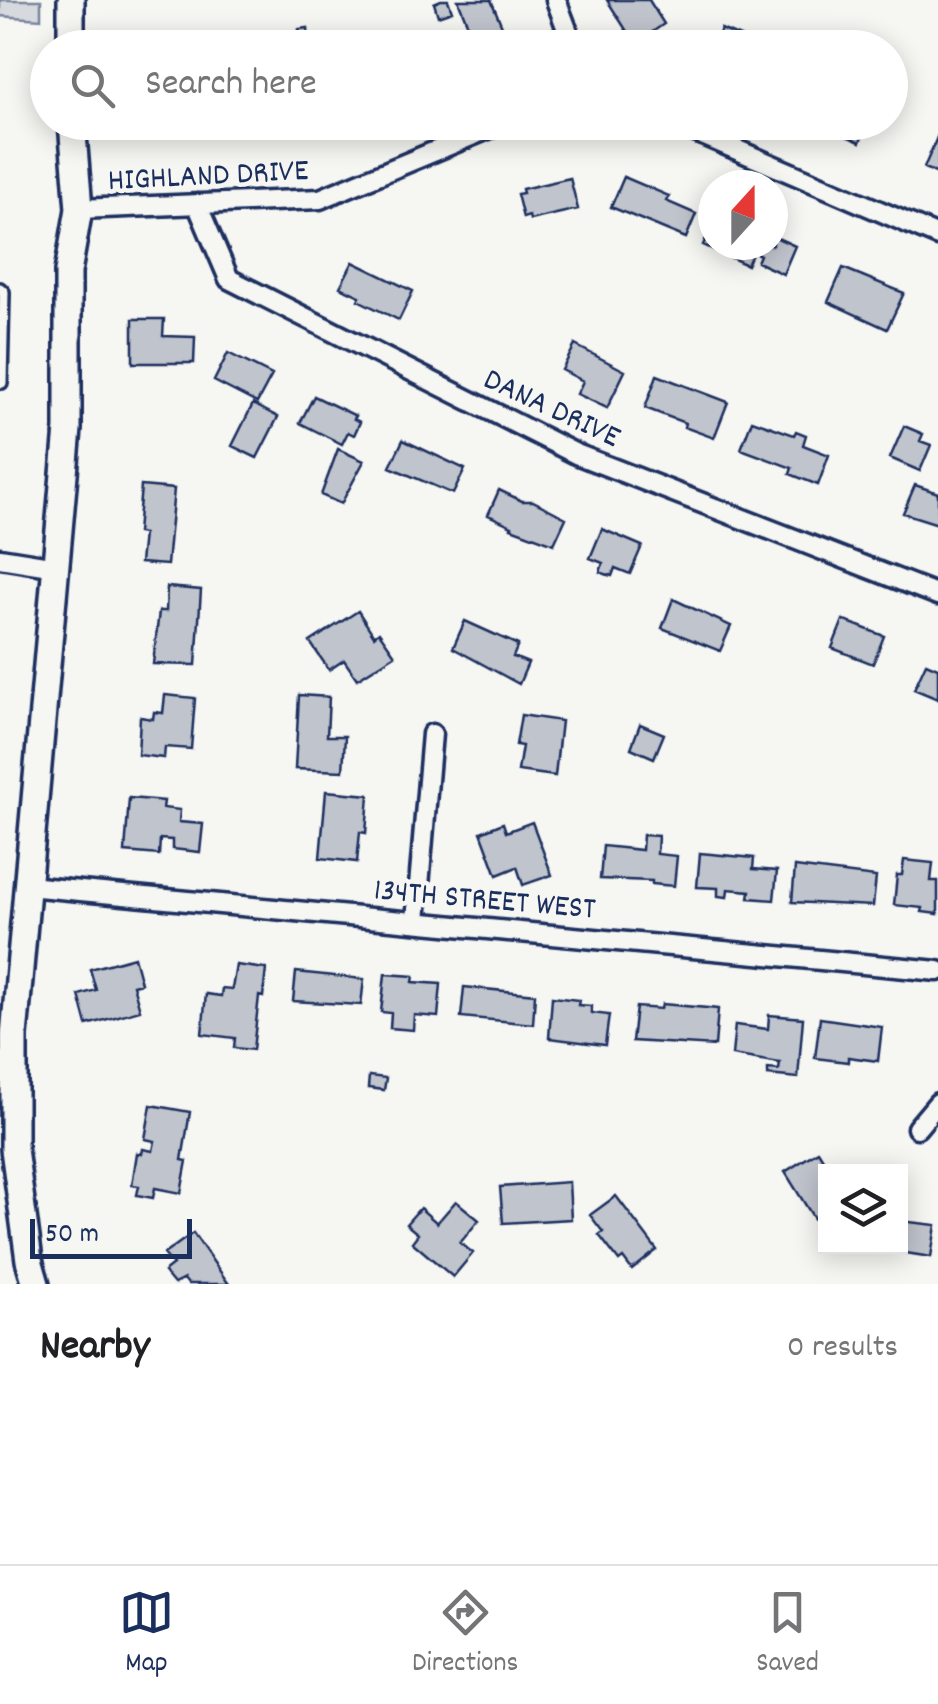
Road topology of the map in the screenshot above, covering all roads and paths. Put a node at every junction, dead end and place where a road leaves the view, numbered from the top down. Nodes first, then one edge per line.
1 (71, 0) edge
2 (556, 0) edge
3 (72, 30) edge
4 (567, 30) edge
5 (73, 140) edge
6 (462, 140) edge
7 (714, 140) edge
8 (197, 204) junction
9 (78, 209) junction
10 (938, 236) edge
11 (0, 288) edge
12 (2, 384) edge
13 (0, 558) edge
14 (56, 567) junction
15 (938, 595) edge
16 (432, 734) dead end
17 (27, 886) junction
18 (416, 920) junction
19 (938, 970) edge
20 (938, 1104) edge
21 (917, 1128) dead end
22 (36, 1284) edge

1 - 3 street
2 - 4 street
5 - 9 street
6 - 8 street, HIGHLAND DRIVE
7 - 10 street
8 - 9 street, HIGHLAND DRIVE
8 - 15 street, DANA DRIVE
9 - 14 street
11 - 12 lane
13 - 14 street
14 - 17 street
16 - 18 street
17 - 18 street, 134TH STREET WEST
17 - 22 street
18 - 19 street, 134TH STREET WEST
20 - 21 street

